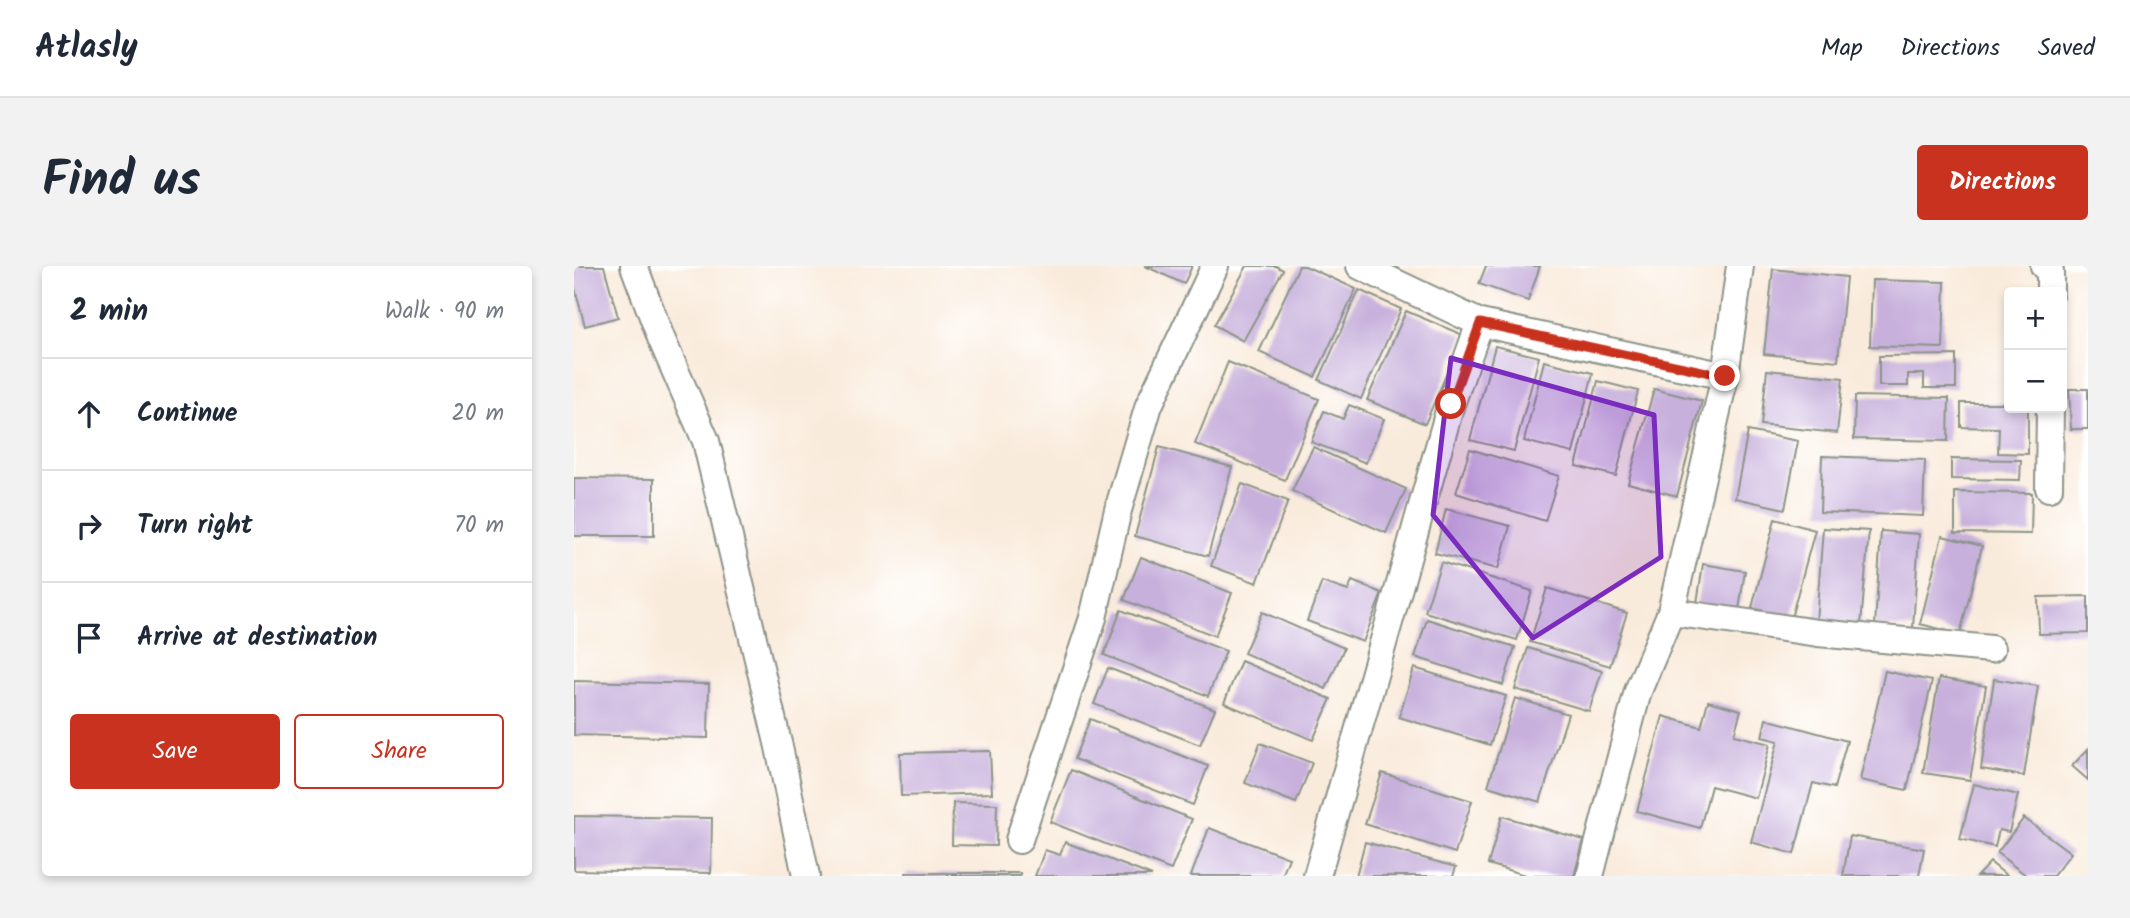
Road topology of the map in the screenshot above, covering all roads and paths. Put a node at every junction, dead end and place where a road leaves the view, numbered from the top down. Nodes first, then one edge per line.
1 (634, 266) edge
2 (645, 266) edge
3 (1215, 266) edge
4 (1360, 266) edge
5 (1740, 266) edge
6 (2044, 266) edge
7 (2050, 287) edge
8 (1480, 323) junction
9 (661, 338) junction
10 (1725, 376) junction
11 (2050, 413) edge
12 (2049, 488) dead end
13 (1671, 612) junction
14 (1991, 649) dead end
15 (1019, 840) dead end
16 (806, 876) edge
17 (1317, 876) edge
18 (1590, 876) edge

1 - 9 street
2 - 9 street
3 - 15 street
4 - 8 street
5 - 10 street
6 - 7 street
8 - 10 street
8 - 17 street
9 - 16 street
10 - 13 street
11 - 12 street
13 - 14 street
13 - 18 street

